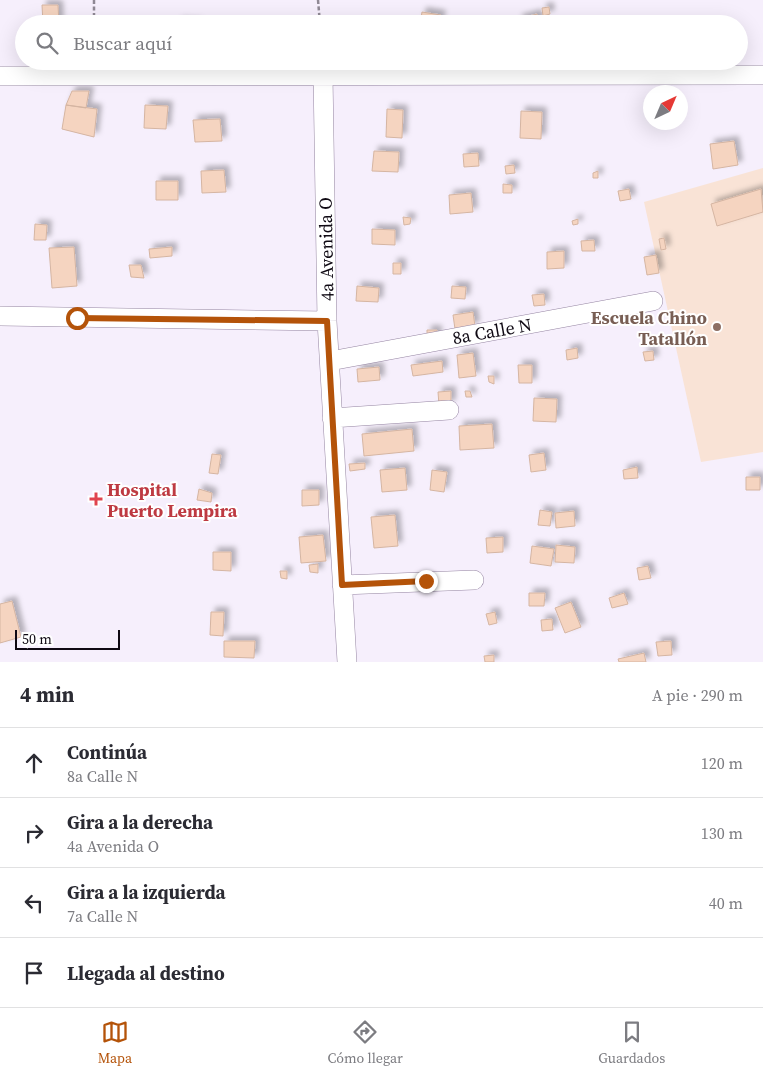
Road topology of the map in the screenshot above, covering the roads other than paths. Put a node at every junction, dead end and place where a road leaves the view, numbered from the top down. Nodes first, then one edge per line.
1 (322, 75) junction
2 (763, 75) edge
3 (0, 76) edge
4 (653, 301) dead end
5 (0, 316) edge
6 (327, 321) junction
7 (330, 361) junction
8 (449, 410) dead end
9 (332, 418) junction
10 (474, 580) dead end
11 (342, 585) junction
12 (347, 662) edge

1 - 2 street
1 - 3 street
1 - 6 street, 4a Avenida O
4 - 7 street, 8a Calle N
5 - 6 street
6 - 7 street, 4a Avenida O
7 - 9 street, 4a Avenida O
8 - 9 street
9 - 11 street, 4a Avenida O
10 - 11 street
11 - 12 street, 4a Avenida O

